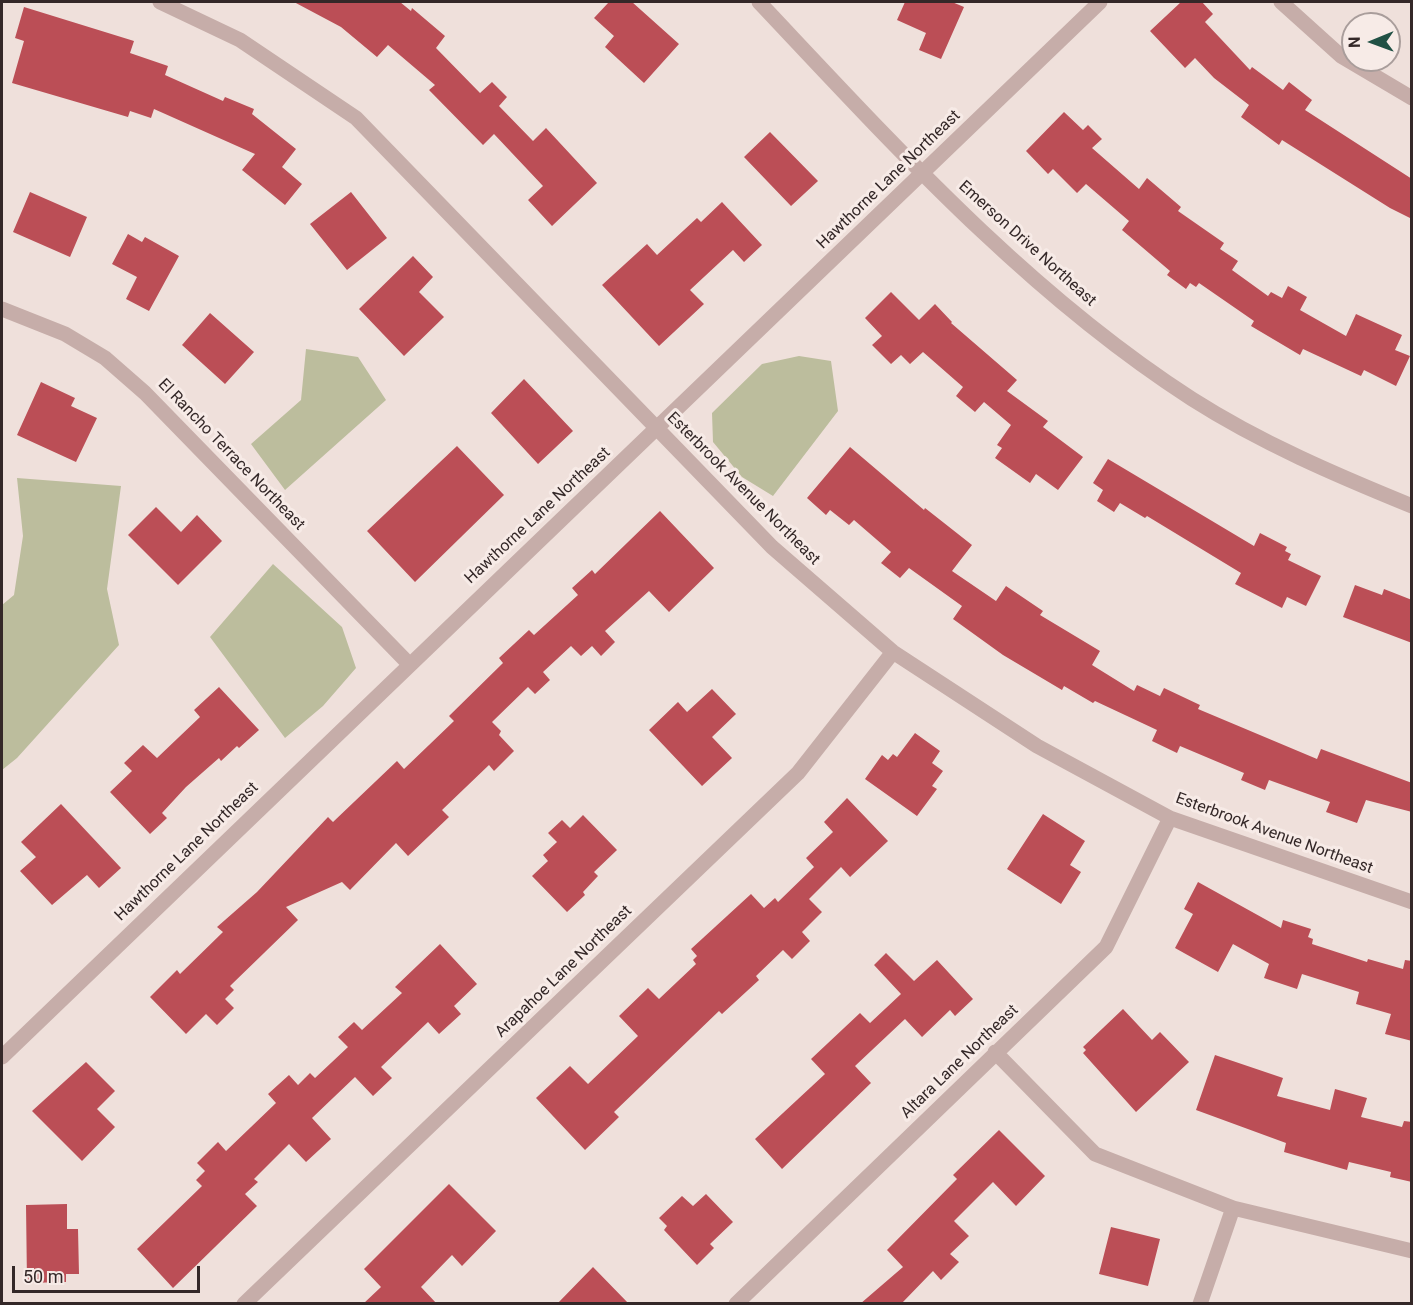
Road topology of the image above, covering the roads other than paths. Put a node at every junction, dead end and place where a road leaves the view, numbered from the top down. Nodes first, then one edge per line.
1 (160, 2) edge
2 (759, 2) edge
3 (1100, 2) edge
4 (1281, 2) edge
5 (1412, 98) edge
6 (922, 174) junction
7 (2, 309) edge
8 (656, 429) junction
9 (1412, 506) edge
10 (893, 652) junction
11 (408, 663) junction
12 (1170, 818) junction
13 (1412, 902) edge
14 (996, 1052) junction
15 (2, 1057) edge
16 (1233, 1208) junction
17 (1412, 1251) edge
18 (244, 1304) edge
19 (736, 1304) edge
20 (1200, 1304) edge

1 - 8 street, Esterbrook Avenue Northeast
2 - 6 street, Emerson Drive Northeast
3 - 6 street, Hawthorne Lane Northeast
4 - 5 street
6 - 8 street, Hawthorne Lane Northeast
6 - 9 street, Emerson Drive Northeast
7 - 11 street, El Rancho Terrace Northeast
8 - 10 street, Esterbrook Avenue Northeast
8 - 11 street, Hawthorne Lane Northeast
10 - 12 street, Esterbrook Avenue Northeast
10 - 18 street, Arapahoe Lane Northeast
11 - 15 street, Hawthorne Lane Northeast
12 - 13 street, Esterbrook Avenue Northeast
12 - 14 street, Altara Lane Northeast
14 - 16 street
14 - 19 street, Altara Lane Northeast
16 - 17 street
16 - 20 street

